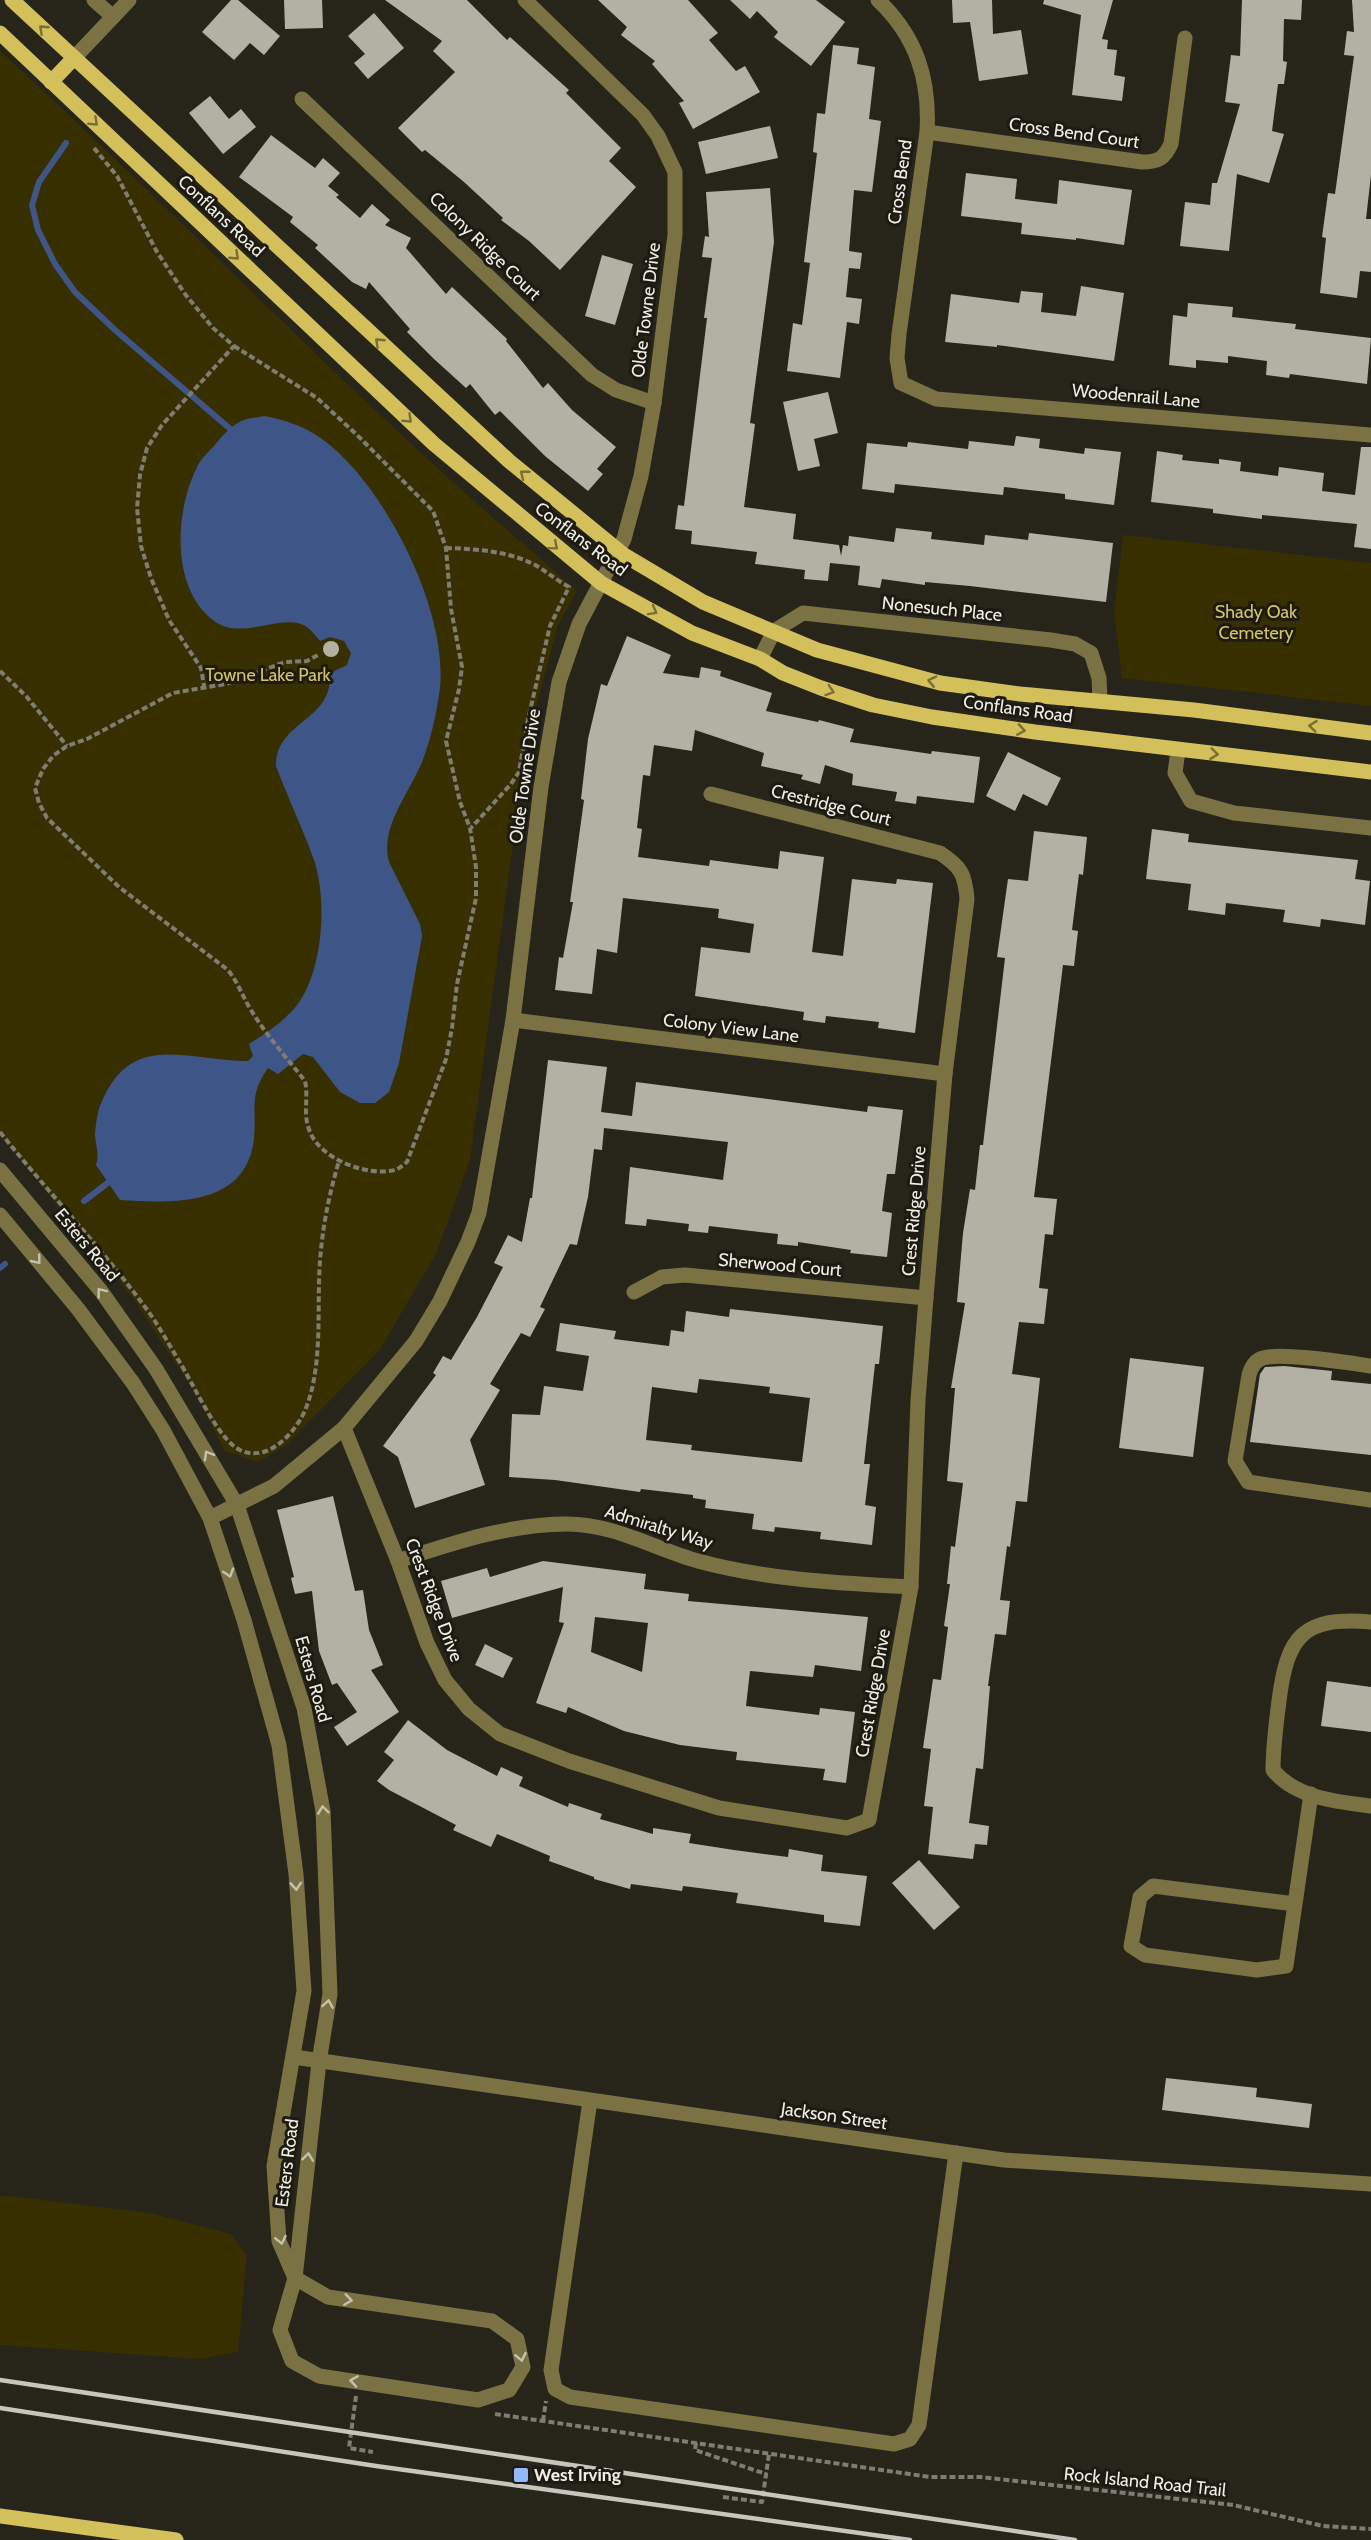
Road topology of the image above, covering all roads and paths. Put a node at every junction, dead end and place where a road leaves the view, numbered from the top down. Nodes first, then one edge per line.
1 (12, 0) edge
2 (94, 0) edge
3 (129, 0) edge
4 (525, 0) edge
5 (879, 0) edge
6 (113, 17) junction
7 (0, 33) edge
8 (1185, 38) dead end
9 (74, 58) junction
10 (51, 82) junction
11 (302, 99) dead end
12 (927, 132) junction
13 (93, 147) dead end
14 (234, 346) junction
15 (901, 383) joint
16 (654, 403) junction
17 (1371, 435) edge
18 (446, 548) junction
19 (618, 550) junction
20 (601, 583) junction
21 (774, 632) junction
22 (318, 655) dead end
23 (760, 659) junction
24 (0, 671) edge
25 (204, 686) junction
26 (1100, 701) junction
27 (1371, 733) edge
28 (68, 746) junction
29 (1178, 750) junction
30 (1371, 772) edge
31 (711, 794) dead end
32 (470, 828) junction
33 (1371, 828) edge
34 (940, 853) joint
35 (513, 1020) junction
36 (945, 1074) junction
37 (0, 1132) edge
38 (339, 1161) junction
39 (0, 1170) edge
40 (0, 1215) edge
41 (634, 1292) dead end
42 (926, 1298) junction
43 (1371, 1366) edge
44 (344, 1428) junction
45 (1371, 1500) edge
46 (237, 1505) junction
47 (210, 1518) junction
48 (398, 1561) junction
49 (911, 1587) junction
50 (1371, 1622) edge
51 (1311, 1794) junction
52 (1371, 1806) edge
53 (1295, 1904) junction
54 (294, 2057) junction
55 (319, 2062) junction
56 (590, 2101) junction
57 (956, 2153) junction
58 (1371, 2184) edge
59 (295, 2278) junction
60 (366, 2395) dead end
61 (487, 2413) dead end
62 (696, 2443) junction
63 (373, 2452) dead end
64 (769, 2454) junction
65 (766, 2474) junction
66 (723, 2497) dead end
67 (0, 2516) edge
68 (1371, 2529) edge
69 (176, 2540) edge

9 -> 1 main road, Conflans Road
2 - 6 street
3 - 6 street
4 - 16 street, Olde Towne Drive
5 - 12 street, Cross Bend
6 - 9 street
7 - 10 main road, Conflans Road
8 - 12 street, Cross Bend Court
9 - 10 main road
19 -> 9 main road, Conflans Road
10 -> 20 main road, Conflans Road
11 - 16 street, Colony Ridge Court
12 - 15 street, Cross Bend
13 - 14 path
14 - 18 path
14 - 25 path
15 - 17 street, Woodenrail Lane
16 - 19 street, Olde Towne Drive
18 - 32 path
18 - 32 path
19 - 20 street, Olde Towne Drive
19 - 21 main road, Conflans Road
20 -> 23 main road, Conflans Road
20 - 35 street, Olde Towne Drive
21 - 23 street, Nonesuch Place
26 -> 21 main road, Conflans Road
21 - 26 street, Nonesuch Place
22 - 25 path
23 -> 29 main road, Conflans Road
24 - 28 path
25 - 28 path
27 -> 26 main road, Conflans Road
28 - 38 path
29 -> 30 main road, Conflans Road
29 - 33 street
31 - 34 street, Crestridge Court
32 - 38 path
34 - 36 street, Crest Ridge Drive
35 - 36 street, Colony View Lane
35 - 44 street, Olde Towne Drive
36 - 42 street, Crest Ridge Drive
37 - 38 path
46 -> 39 street, Esters Road
40 -> 47 street, Esters Road
41 - 42 street, Sherwood Court
42 - 49 street, Crest Ridge Drive
43 - 45 street
44 - 46 street, Olde Towne Drive
44 - 48 street, Crest Ridge Drive
46 - 47 street, Olde Towne Drive
55 -> 46 street, Esters Road
47 -> 54 street, Esters Road
48 - 49 street, Admiralty Way
48 - 49 street, Crest Ridge Drive
50 - 51 street
51 - 52 street
51 - 53 street
53 - 53 street
54 - 55 street, Jackson Street
54 -> 59 street, Esters Road
55 - 56 street, Jackson Street
59 -> 55 street, Esters Road
56 - 57 street, Jackson Street
56 - 57 street
57 - 58 street, Jackson Street
59 -> 59 street, Esters Road
60 - 63 path
61 - 62 path, Rock Island Road Trail
62 - 64 path, Rock Island Road Trail
62 - 65 path
64 - 65 path
64 - 68 path, Rock Island Road Trail
65 - 66 path
67 - 69 main road

